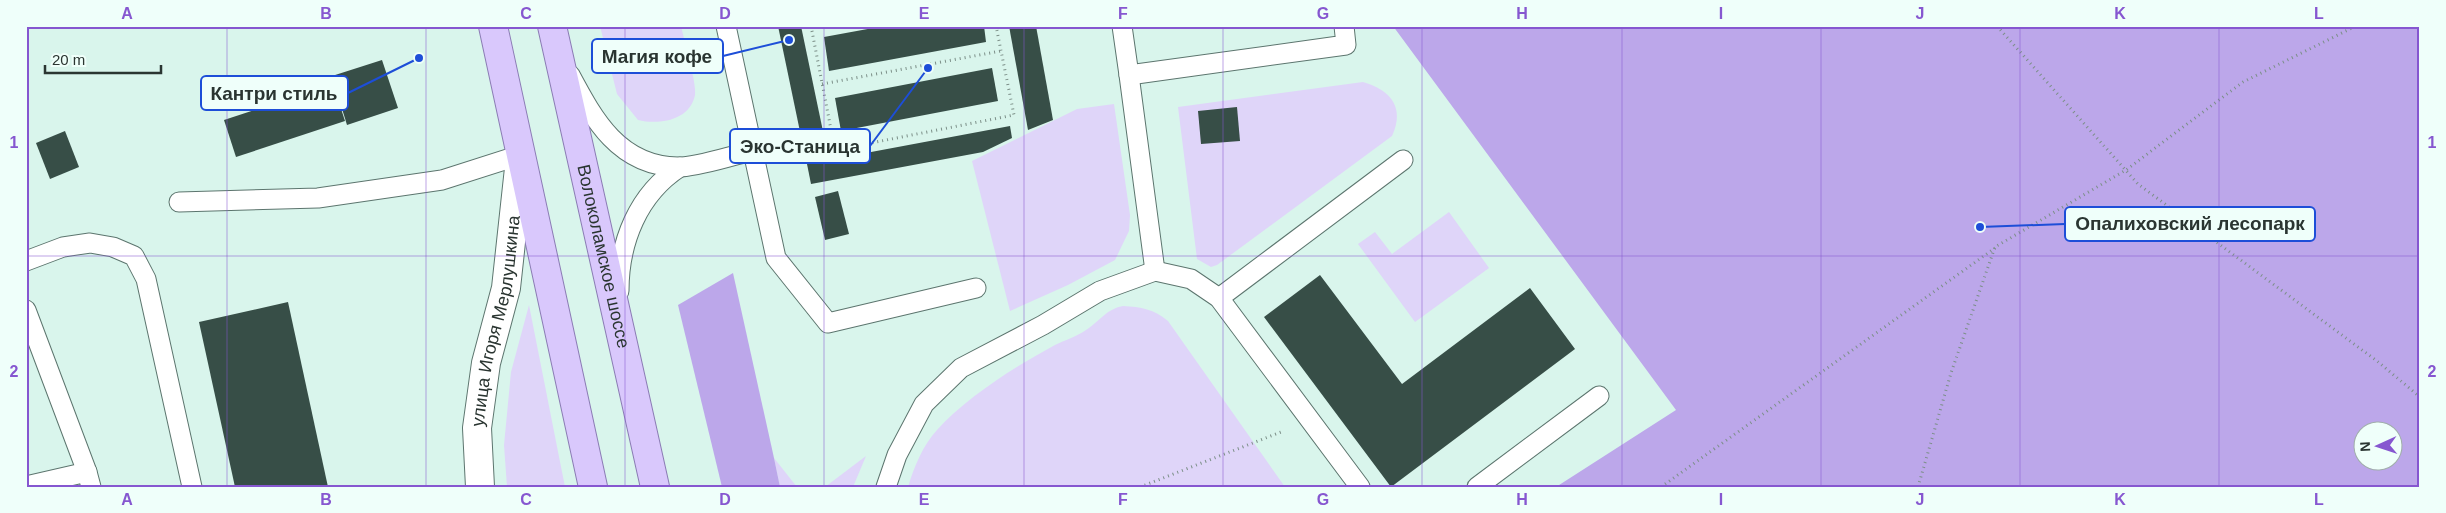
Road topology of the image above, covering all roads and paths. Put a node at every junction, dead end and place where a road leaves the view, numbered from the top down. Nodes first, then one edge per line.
1 (493, 26) edge
2 (726, 26) edge
3 (811, 26) edge
4 (996, 26) edge
5 (1122, 26) edge
6 (1344, 26) edge
7 (1997, 26) edge
8 (2356, 26) edge
9 (554, 38) edge
10 (1001, 51) junction
11 (1129, 75) junction
12 (822, 84) junction
13 (835, 150) junction
14 (520, 155) junction
15 (755, 159) junction
16 (1402, 160) dead end
17 (680, 167) junction
18 (2126, 170) junction
19 (179, 202) dead end
20 (1995, 247) junction
21 (26, 261) edge
22 (1155, 271) junction
23 (976, 288) dead end
24 (1219, 298) junction
25 (26, 310) edge
26 (619, 325) junction
27 (1599, 396) dead end
28 (2420, 398) edge
29 (1310, 421) junction
30 (89, 480) edge
31 (26, 486) edge
32 (192, 487) edge
33 (480, 487) edge
34 (593, 487) edge
35 (654, 487) edge
36 (886, 487) edge
37 (1140, 487) edge
38 (1360, 487) edge
39 (1477, 487) edge
40 (1661, 487) edge
41 (1918, 487) edge

1 - 14 main road
2 - 15 lane
3 - 12 path
4 - 10 path
5 - 11 lane
6 - 11 lane
7 - 18 path
8 - 18 path
9 - 17 lane
9 - 26 main road, Волоколамское шоссе
10 - 12 path
10 - 13 path
11 - 22 lane
12 - 13 path
13 - 15 path
14 - 19 lane
14 - 33 street, улица Игоря Мерлушкина
14 - 34 main road
15 - 17 lane
15 - 23 lane
16 - 24 lane
17 - 26 lane
18 - 20 path
18 - 28 path
20 - 40 path
20 - 41 path
21 - 32 lane
22 - 24 lane
22 - 36 lane
24 - 29 lane
25 - 30 lane
26 - 35 main road, Волоколамское шоссе
27 - 39 lane
29 - 37 path
29 - 38 lane
30 - 31 lane

